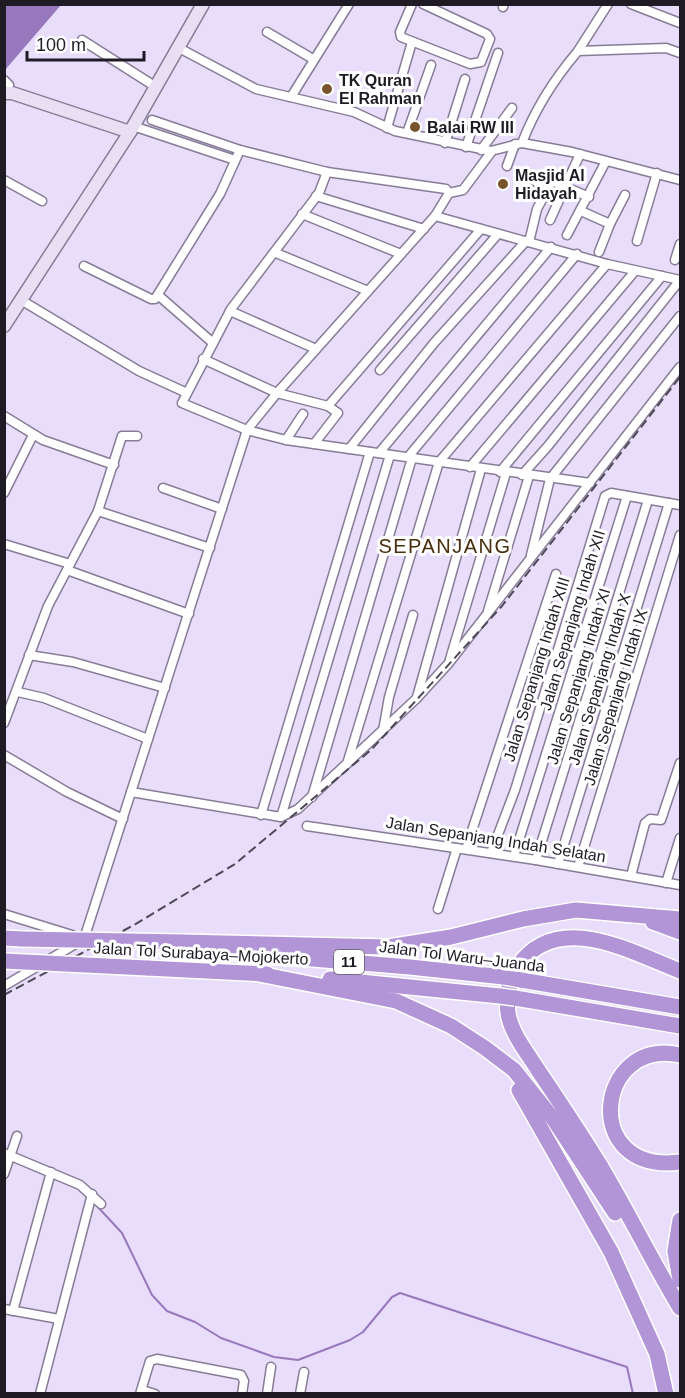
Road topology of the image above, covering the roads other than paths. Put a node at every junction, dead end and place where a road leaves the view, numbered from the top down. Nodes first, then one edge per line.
1 (204, 4) edge
2 (349, 4) edge
3 (412, 4) edge
4 (423, 4) edge
5 (608, 4) edge
6 (631, 4) edge
7 (681, 23) edge
8 (267, 32) dead end
9 (82, 40) dead end
10 (412, 42) junction
11 (179, 48) junction
12 (578, 51) junction
13 (498, 53) dead end
14 (681, 53) edge
15 (313, 59) junction
16 (431, 65) dead end
17 (465, 79) dead end
18 (4, 80) edge
19 (156, 87) junction
20 (4, 93) edge
21 (291, 97) junction
22 (512, 108) dead end
23 (152, 120) dead end
24 (387, 128) junction
25 (131, 129) junction
26 (407, 133) junction
27 (444, 143) junction
28 (519, 143) junction
29 (466, 147) junction
30 (240, 150) junction
31 (487, 151) junction
32 (580, 154) junction
33 (235, 160) junction
34 (606, 161) junction
35 (507, 166) dead end
36 (327, 172) junction
37 (657, 173) junction
38 (4, 180) edge
39 (532, 180) dead end
40 (681, 180) edge
41 (565, 186) junction
42 (547, 189) junction
43 (452, 193) junction
44 (625, 195) dead end
45 (316, 196) junction
46 (589, 197) junction
47 (42, 201) dead end
48 (581, 210) junction
49 (302, 214) junction
50 (435, 216) junction
51 (550, 220) dead end
52 (610, 224) junction
53 (424, 228) junction
54 (481, 229) junction
55 (498, 234) junction
56 (567, 235) dead end
57 (528, 239) junction
58 (637, 241) dead end
59 (681, 244) edge
60 (551, 247) junction
61 (599, 252) dead end
62 (276, 253) junction
63 (401, 254) junction
64 (577, 254) junction
65 (675, 260) dead end
66 (607, 264) junction
67 (84, 266) dead end
68 (635, 271) junction
69 (662, 276) junction
70 (680, 280) edge
71 (368, 291) junction
72 (159, 295) junction
73 (21, 300) junction
74 (230, 311) junction
75 (681, 316) edge
76 (4, 326) edge
77 (213, 343) junction
78 (316, 349) junction
79 (203, 359) junction
80 (681, 367) edge
81 (380, 370) dead end
82 (187, 393) junction
83 (277, 393) junction
84 (328, 406) junction
85 (303, 414) dead end
86 (4, 416) edge
87 (247, 430) junction
88 (33, 435) junction
89 (137, 436) dead end
90 (286, 440) junction
91 (314, 444) junction
92 (349, 449) junction
93 (374, 452) junction
94 (390, 454) junction
95 (410, 458) junction
96 (439, 462) junction
97 (114, 465) junction
98 (470, 467) junction
99 (481, 469) junction
100 (503, 472) junction
101 (525, 476) junction
102 (550, 479) junction
103 (590, 483) junction
104 (163, 488) dead end
105 (4, 493) edge
106 (627, 496) junction
107 (648, 500) junction
108 (669, 503) junction
109 (681, 504) edge
110 (222, 509) junction
111 (98, 511) junction
112 (681, 535) edge
113 (4, 544) edge
114 (210, 548) junction
115 (530, 560) junction
116 (69, 567) junction
117 (556, 574) dead end
118 (189, 614) junction
119 (413, 615) dead end
120 (487, 615) junction
121 (29, 655) junction
122 (448, 664) junction
123 (165, 688) junction
124 (18, 692) junction
125 (416, 699) junction
126 (4, 723) edge
127 (383, 732) junction
128 (148, 740) junction
129 (4, 755) edge
130 (681, 763) edge
131 (346, 765) junction
132 (676, 791) edge
133 (131, 792) junction
134 (312, 797) junction
135 (261, 815) junction
136 (281, 817) junction
137 (123, 819) junction
138 (307, 826) dead end
139 (681, 838) edge
140 (462, 848) junction
141 (491, 853) junction
142 (514, 856) junction
143 (536, 860) junction
144 (558, 864) junction
145 (578, 867) junction
146 (631, 876) junction
147 (666, 883) junction
148 (681, 885) edge
149 (438, 909) dead end
150 (603, 911) junction
151 (4, 914) edge
152 (681, 919) edge
153 (681, 932) edge
154 (4, 938) edge
155 (84, 939) junction
156 (178, 945) junction
157 (4, 961) edge
158 (681, 971) edge
159 (259, 974) junction
160 (4, 986) edge
161 (681, 1007) edge
162 (681, 1026) edge
163 (485, 1048) junction
164 (681, 1055) edge
165 (17, 1136) dead end
166 (9, 1156) edge
167 (681, 1162) edge
168 (50, 1173) junction
169 (4, 1174) edge
170 (91, 1198) junction
171 (101, 1204) dead end
172 (681, 1220) edge
173 (681, 1280) edge
174 (679, 1305) edge
175 (9, 1310) edge
176 (59, 1319) junction
177 (271, 1367) dead end
178 (304, 1372) dead end
179 (141, 1392) edge
180 (40, 1394) edge
181 (155, 1394) edge
182 (242, 1394) edge
183 (267, 1394) edge
184 (300, 1394) edge
185 (666, 1394) edge

1 - 11 main road
2 - 15 street
3 - 10 street
4 - 10 street
5 - 12 street
6 - 7 street
8 - 15 street
9 - 19 street
10 - 24 street
11 - 19 main road
11 - 21 street
12 - 14 street
12 - 28 street
13 - 29 street
15 - 21 street
16 - 26 street
17 - 27 street
18 - 20 street
19 - 25 main road
20 - 25 main road
21 - 24 street
22 - 31 street
23 - 30 street
24 - 26 street
25 - 33 street
25 - 73 main road
26 - 27 street
27 - 29 street
28 - 31 street
28 - 32 street
28 - 35 street
29 - 31 street
30 - 33 street
30 - 36 street
31 - 43 street
32 - 34 street
32 - 41 street
33 - 72 street
34 - 37 street
34 - 46 street
36 - 43 street
36 - 45 street
37 - 40 street
37 - 58 street
38 - 47 street
39 - 42 street
41 - 42 street
41 - 46 street
41 - 51 street
42 - 57 street
43 - 50 street
44 - 52 street
45 - 49 street
45 - 53 street
46 - 48 street
48 - 52 street
48 - 56 street
49 - 62 street
49 - 63 street
50 - 53 street
50 - 54 street
52 - 61 street
53 - 63 street
54 - 55 street
54 - 84 street
55 - 57 street
55 - 81 street
57 - 60 street
57 - 92 street
59 - 65 street
60 - 64 street
60 - 93 street
62 - 71 street
62 - 74 street
63 - 71 street
64 - 66 street
64 - 95 street
66 - 68 street
66 - 96 street
67 - 72 street
68 - 69 street
68 - 98 street
69 - 70 street
69 - 100 street
70 - 101 street
71 - 78 street
72 - 77 street
73 - 76 main road
73 - 82 street
74 - 77 street
74 - 78 street
75 - 102 street
77 - 79 street
78 - 83 street
79 - 82 street
79 - 83 street
80 - 103 street
82 - 87 street
83 - 84 street
83 - 87 street
84 - 91 street
85 - 90 street
86 - 88 street
87 - 90 street
87 - 110 street
88 - 97 street
88 - 105 street
89 - 97 street
90 - 91 street
91 - 92 street
92 - 93 street
93 - 94 street
93 - 135 street
94 - 95 street
94 - 136 street
95 - 96 street
95 - 134 street
96 - 98 street
96 - 131 street
97 - 111 street
98 - 99 street
99 - 100 street
99 - 125 street
100 - 101 street
100 - 122 street
101 - 102 street
101 - 120 street
102 - 103 street
102 - 115 street
103 - 115 street
104 - 110 street
106 - 107 street
106 - 141 street, Jalan Sepanjang Indah XIII
106 - 142 street, Jalan Sepanjang Indah XII
107 - 108 street
107 - 143 street, Jalan Sepanjang Indah XI
108 - 109 street
108 - 144 street, Jalan Sepanjang Indah X
110 - 114 street
111 - 114 street
111 - 116 street
112 - 145 street, Jalan Sepanjang Indah IX
113 - 116 street
114 - 118 street
115 - 120 street
116 - 118 street
116 - 121 street
117 - 140 street
118 - 123 street
119 - 127 street
120 - 122 street
121 - 123 street
121 - 124 street
122 - 125 street
123 - 128 street
124 - 126 street
124 - 128 street
125 - 127 street
127 - 131 street
128 - 133 street
129 - 137 street
130 - 132 street
131 - 134 street
132 - 146 street
133 - 135 street
133 - 137 street
134 - 136 street
135 - 136 street
137 - 155 street
138 - 140 street, Jalan Sepanjang Indah Selatan
139 - 147 street
140 - 141 street, Jalan Sepanjang Indah Selatan
140 - 149 street
141 - 142 street, Jalan Sepanjang Indah Selatan
142 - 143 street, Jalan Sepanjang Indah Selatan
143 - 144 street, Jalan Sepanjang Indah Selatan
144 - 145 street, Jalan Sepanjang Indah Selatan
145 - 146 street, Jalan Sepanjang Indah Selatan
146 - 147 street, Jalan Sepanjang Indah Selatan
147 - 148 street, Jalan Sepanjang Indah Selatan
150 - 152 highway
150 - 153 highway
150 - 156 highway
151 - 155 street
154 - 156 highway, Jalan Tol Waru–Juanda / 11, bridge
155 - 160 street
156 - 161 highway, Jalan Tol Waru–Juanda / 11, bridge
157 - 159 highway, Jalan Tol Surabaya–Mojokerto / 11, bridge
158 - 174 highway
159 - 162 highway, Jalan Tol Surabaya–Mojokerto / 11
159 - 163 highway
163 - 174 highway
163 - 185 highway
164 - 167 highway
165 - 166 street
166 - 168 street
166 - 169 street
168 - 170 street
168 - 175 street
170 - 171 street
170 - 176 street
172 - 173 highway
175 - 176 street
176 - 180 street
177 - 183 street
178 - 184 street
179 - 181 street
179 - 182 street

